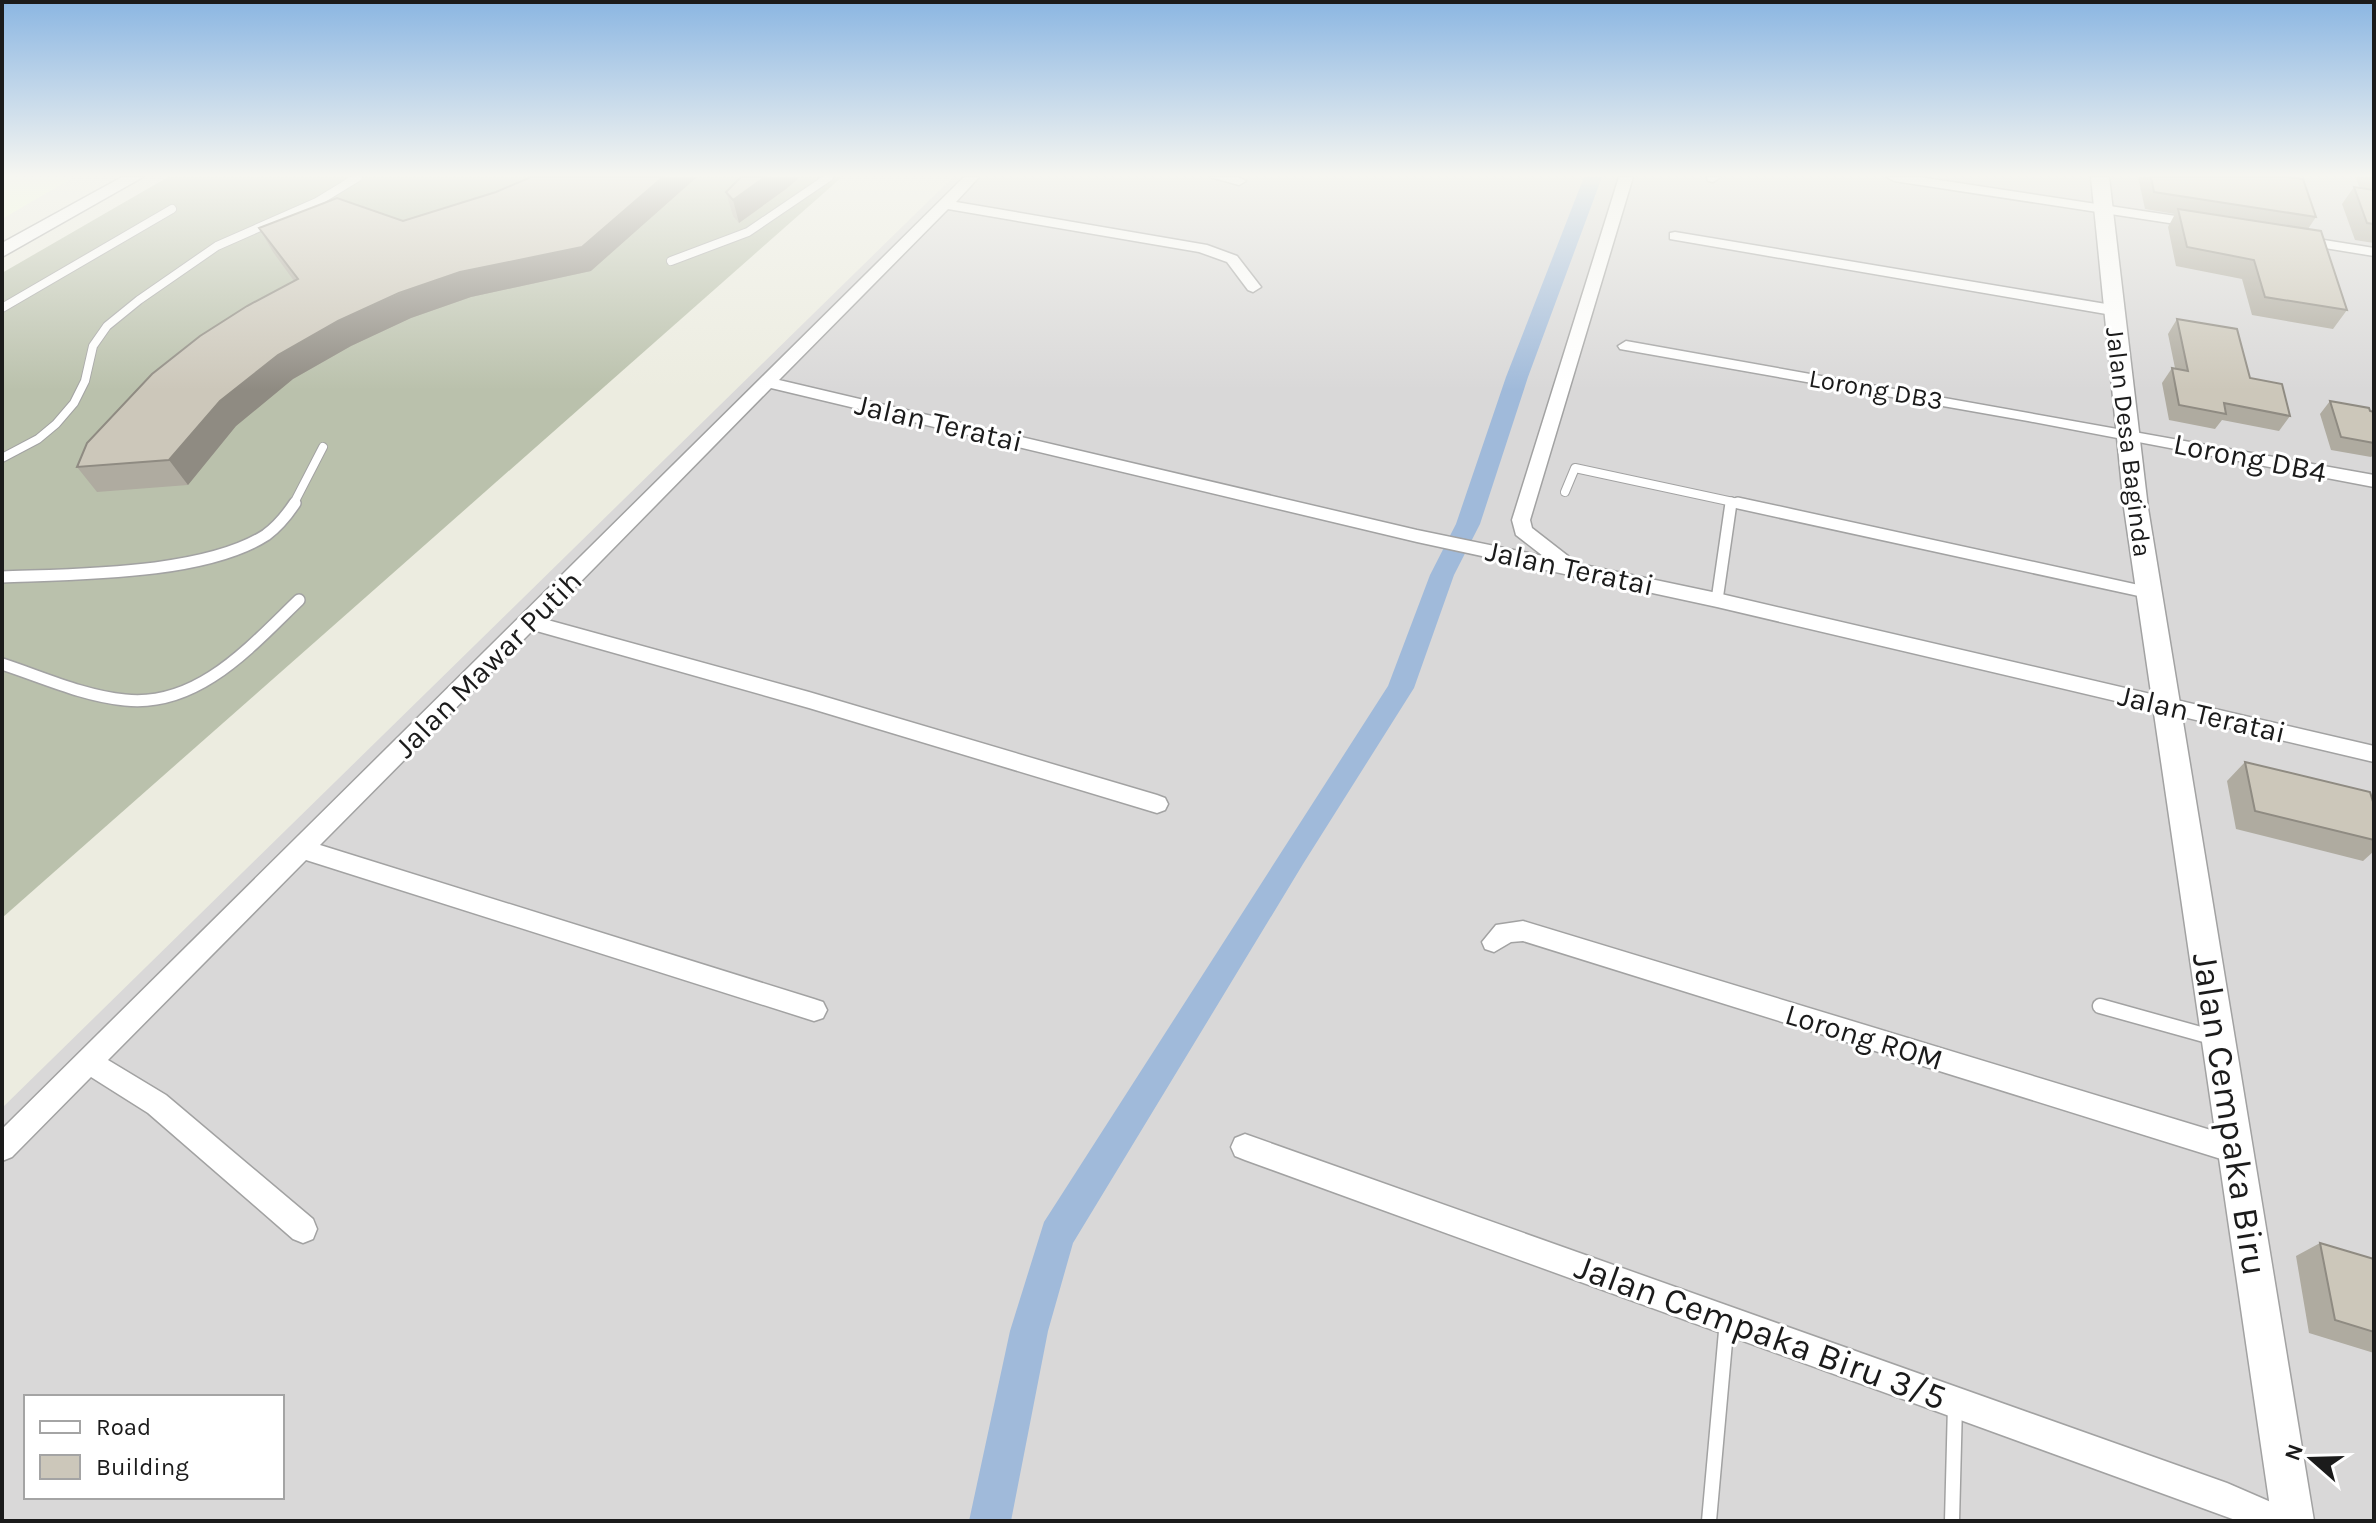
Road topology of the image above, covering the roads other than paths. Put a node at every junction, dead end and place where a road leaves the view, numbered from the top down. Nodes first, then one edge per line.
1 (105, 248) edge
2 (214, 248) edge
3 (705, 248) edge
4 (901, 248) edge
5 (1202, 248) edge
6 (1604, 248) edge
7 (1746, 248) edge
8 (2107, 248) edge
9 (2350, 248) edge
10 (2374, 252) edge
11 (671, 261) dead end
12 (1253, 287) dead end
13 (2, 308) edge
14 (2112, 310) junction
15 (1626, 346) dead end
16 (767, 382) junction
17 (2126, 435) junction
18 (323, 447) dead end
19 (2, 458) edge
20 (2374, 481) edge
21 (1565, 492) dead end
22 (1731, 502) junction
23 (1572, 569) junction
24 (2, 577) edge
25 (2150, 593) junction
26 (299, 600) dead end
27 (1717, 600) junction
28 (531, 622) junction
29 (2, 664) edge
30 (2169, 706) junction
31 (2374, 754) edge
32 (1157, 804) dead end
33 (302, 849) junction
34 (1494, 942) dead end
35 (2100, 1006) dead end
36 (814, 1010) dead end
37 (2220, 1040) junction
38 (89, 1062) junction
39 (1245, 1147) dead end
40 (2, 1148) edge
41 (2237, 1151) junction
42 (303, 1229) dead end
43 (1727, 1319) junction
44 (1955, 1401) junction
45 (1709, 1521) edge
46 (1952, 1521) edge
47 (2275, 1521) edge
48 (2293, 1521) edge

1 - 13 lane
2 - 19 lane
3 - 11 lane
4 - 16 street, Jalan Mawar Putih
5 - 12 street
6 - 23 street
7 - 14 street
8 - 14 street, Jalan Desa Baginda
9 - 10 street
14 - 17 street, Jalan Desa Baginda
15 - 17 street, Lorong DB3
16 - 23 street, Jalan Teratai
16 - 28 street, Jalan Mawar Putih
17 - 20 street, Lorong DB4
17 - 25 street, Jalan Desa Baginda
18 - 24 lane
21 - 22 lane
22 - 25 lane
22 - 27 lane
23 - 27 street, Jalan Teratai
25 - 30 street, Jalan Desa Baginda
26 - 29 lane
27 - 30 street, Jalan Teratai
28 - 32 street
28 - 33 street, Jalan Mawar Putih
30 - 31 street, Jalan Teratai
30 - 37 street, Jalan Cempaka Biru
33 - 36 street
33 - 38 street, Jalan Mawar Putih
34 - 41 street, Lorong ROM
35 - 37 lane
37 - 41 street, Jalan Cempaka Biru
38 - 40 street, Jalan Mawar Putih
38 - 42 street
39 - 43 street, Jalan Cempaka Biru 3/5
41 - 48 street, Jalan Cempaka Biru
43 - 44 street, Jalan Cempaka Biru 3/5
43 - 45 lane
44 - 46 lane
44 - 47 street, Jalan Cempaka Biru 3/5

